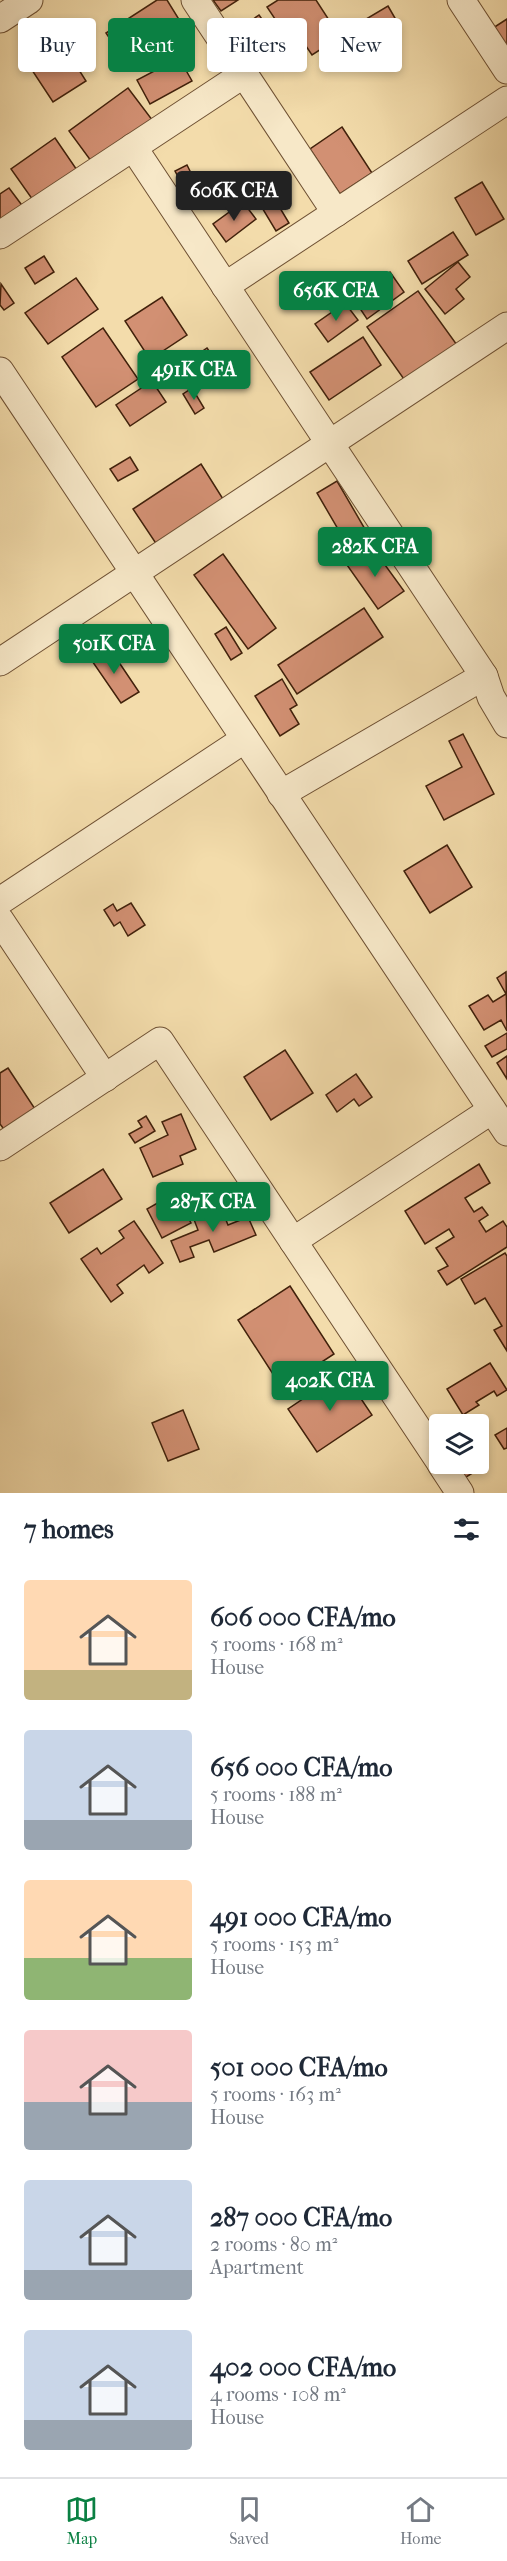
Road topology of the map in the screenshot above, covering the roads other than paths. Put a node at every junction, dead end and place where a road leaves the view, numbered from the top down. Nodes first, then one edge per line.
1 (195, 0) edge
2 (461, 0) edge
3 (507, 70) edge
4 (244, 74) junction
5 (507, 100) edge
6 (133, 147) junction
7 (336, 213) junction
8 (0, 236) edge
9 (225, 286) junction
10 (507, 326) edge
11 (0, 370) edge
12 (330, 443) junction
13 (135, 573) junction
14 (0, 662) edge
15 (484, 676) junction
16 (507, 724) edge
17 (245, 739) junction
18 (281, 794) junction
19 (0, 901) edge
20 (0, 920) edge
21 (105, 1078) junction
22 (492, 1110) junction
23 (507, 1132) edge
24 (0, 1147) edge
25 (293, 1241) junction
26 (429, 1446) edge
27 (447, 1474) edge
28 (460, 1493) edge

1 - 4 street
2 - 3 street
4 - 6 street
4 - 7 street
5 - 7 street
6 - 8 street
6 - 9 street
7 - 9 street
9 - 12 street
10 - 12 street
11 - 13 street
12 - 13 street
12 - 15 street
13 - 14 street
13 - 17 street
15 - 16 street
15 - 18 street
17 - 18 street
17 - 19 street
18 - 22 street
20 - 21 street
21 - 24 street
21 - 25 street
22 - 23 street
22 - 25 street
25 - 26 street
27 - 28 street

